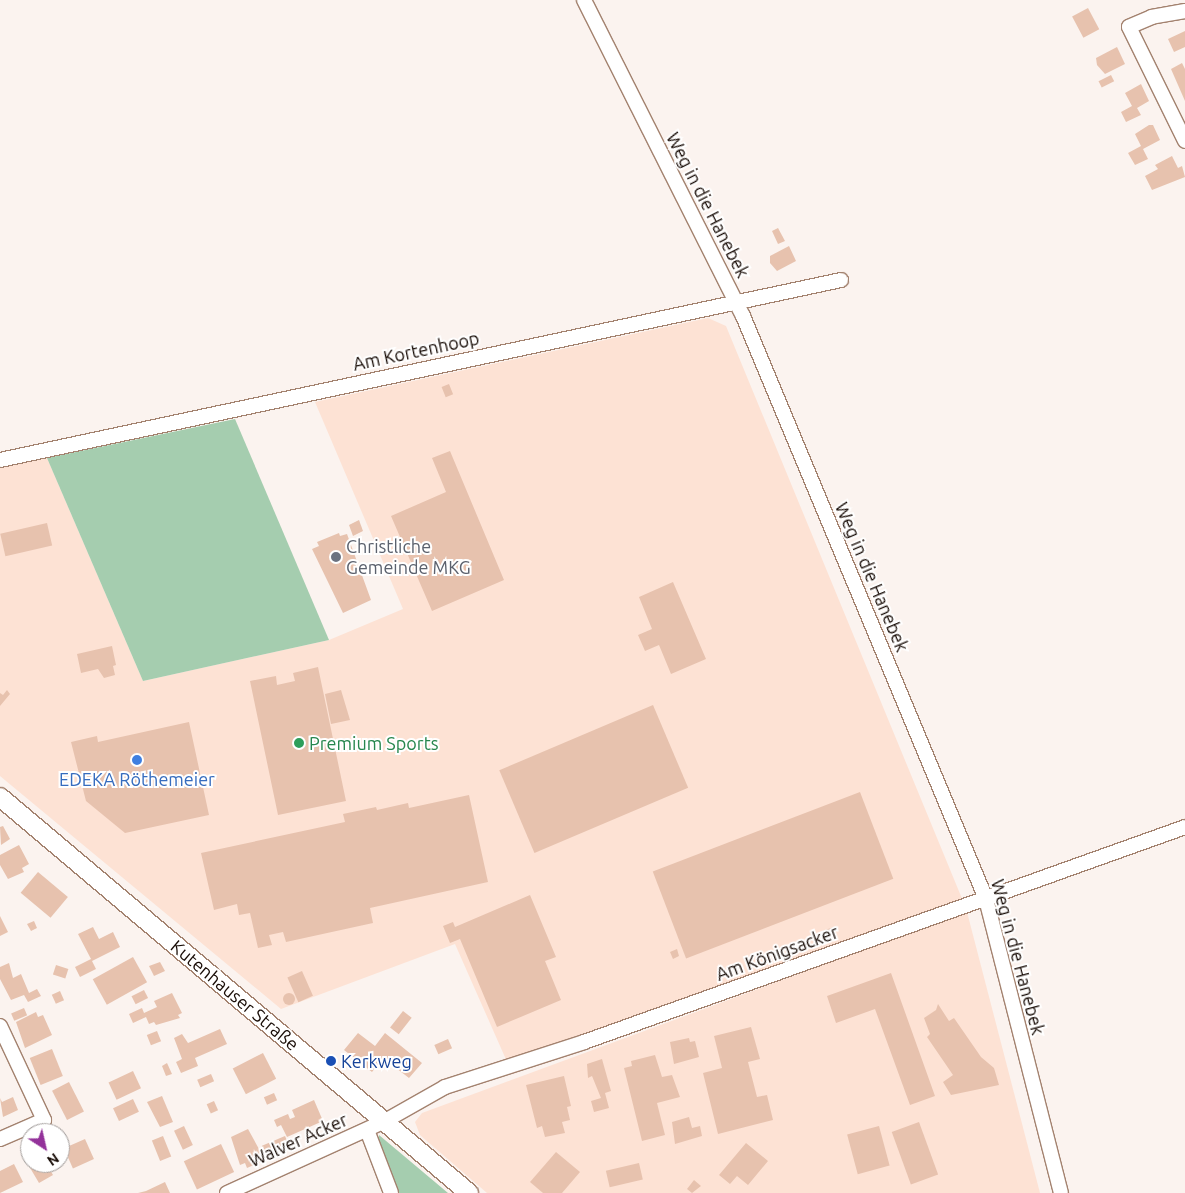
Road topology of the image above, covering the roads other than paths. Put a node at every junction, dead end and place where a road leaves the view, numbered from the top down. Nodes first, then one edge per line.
1 (584, 0) edge
2 (1185, 11) edge
3 (1185, 141) edge
4 (841, 280) dead end
5 (735, 302) junction
6 (0, 460) edge
7 (0, 798) edge
8 (1185, 827) edge
9 (986, 899) junction
10 (0, 1026) edge
11 (385, 1122) junction
12 (367, 1130) junction
13 (0, 1139) edge
14 (227, 1193) edge
15 (392, 1193) edge
16 (469, 1193) edge
17 (1061, 1193) edge

1 - 5 street, Weg in die Hanebek
2 - 3 street
4 - 5 street, Am Kortenhoop
5 - 6 street, Am Kortenhoop
5 - 9 street, Weg in die Hanebek
7 - 11 street, Kutenhauser Straße
8 - 9 street, Am Königsacker
9 - 11 street, Am Königsacker
9 - 17 street, Weg in die Hanebek
10 - 13 street
11 - 12 street, Walver Acker
11 - 16 street, Kutenhauser Straße
12 - 14 street, Walver Acker
12 - 15 street

